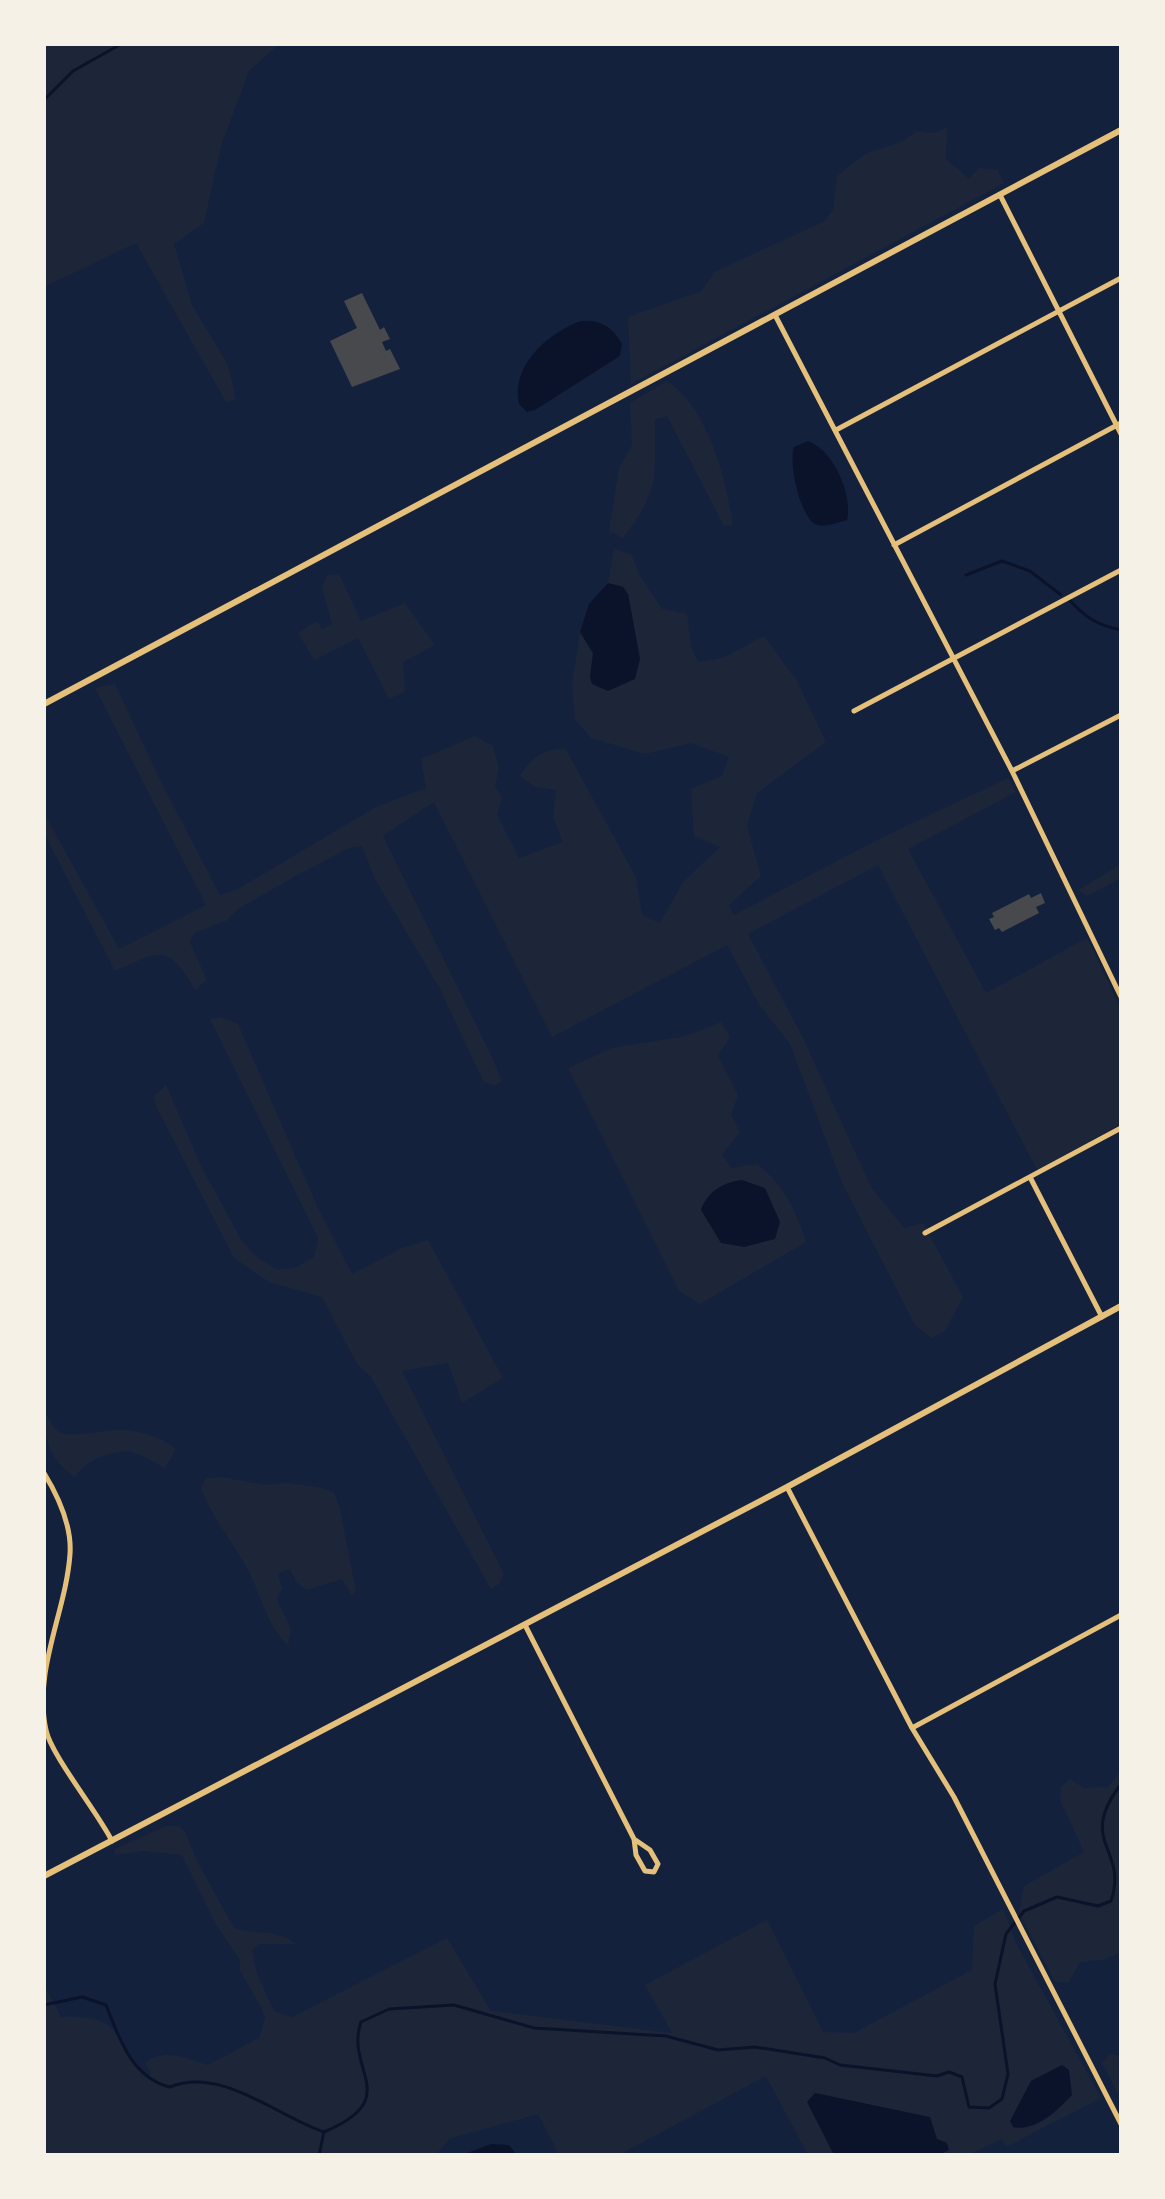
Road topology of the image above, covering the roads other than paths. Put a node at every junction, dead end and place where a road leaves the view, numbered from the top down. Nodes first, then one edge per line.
1 (1121, 130) edge
2 (1000, 195) junction
3 (1121, 278) edge
4 (1058, 311) junction
5 (775, 315) junction
6 (1119, 424) edge
7 (836, 430) junction
8 (1121, 434) edge
9 (894, 545) junction
10 (1121, 570) edge
11 (953, 661) junction
12 (44, 704) edge
13 (854, 711) dead end
14 (1121, 715) edge
15 (1012, 771) junction
16 (1121, 997) edge
17 (1121, 1128) edge
18 (1030, 1179) junction
19 (925, 1233) dead end
20 (1121, 1306) edge
21 (1102, 1317) junction
22 (44, 1473) edge
23 (787, 1487) junction
24 (1121, 1615) edge
25 (525, 1625) junction
26 (912, 1728) junction
27 (48, 1745) edge
28 (634, 1839) junction
29 (112, 1842) junction
30 (44, 1876) edge
31 (1121, 2124) edge

1 - 2 street
2 - 4 street
2 - 5 street
3 - 4 street
4 - 6 street
4 - 7 street
5 - 7 street
5 - 12 street
6 - 8 street
6 - 9 street
7 - 9 street
9 - 11 street
10 - 11 street
11 - 13 street
11 - 15 street
14 - 15 street
15 - 16 street
17 - 18 street
18 - 19 street
18 - 21 street
20 - 21 street
21 - 23 street
22 - 27 street
23 - 25 street
23 - 26 street
24 - 26 street
25 - 28 street
25 - 29 street
26 - 31 street
27 - 29 street
28 - 28 street
29 - 30 street

